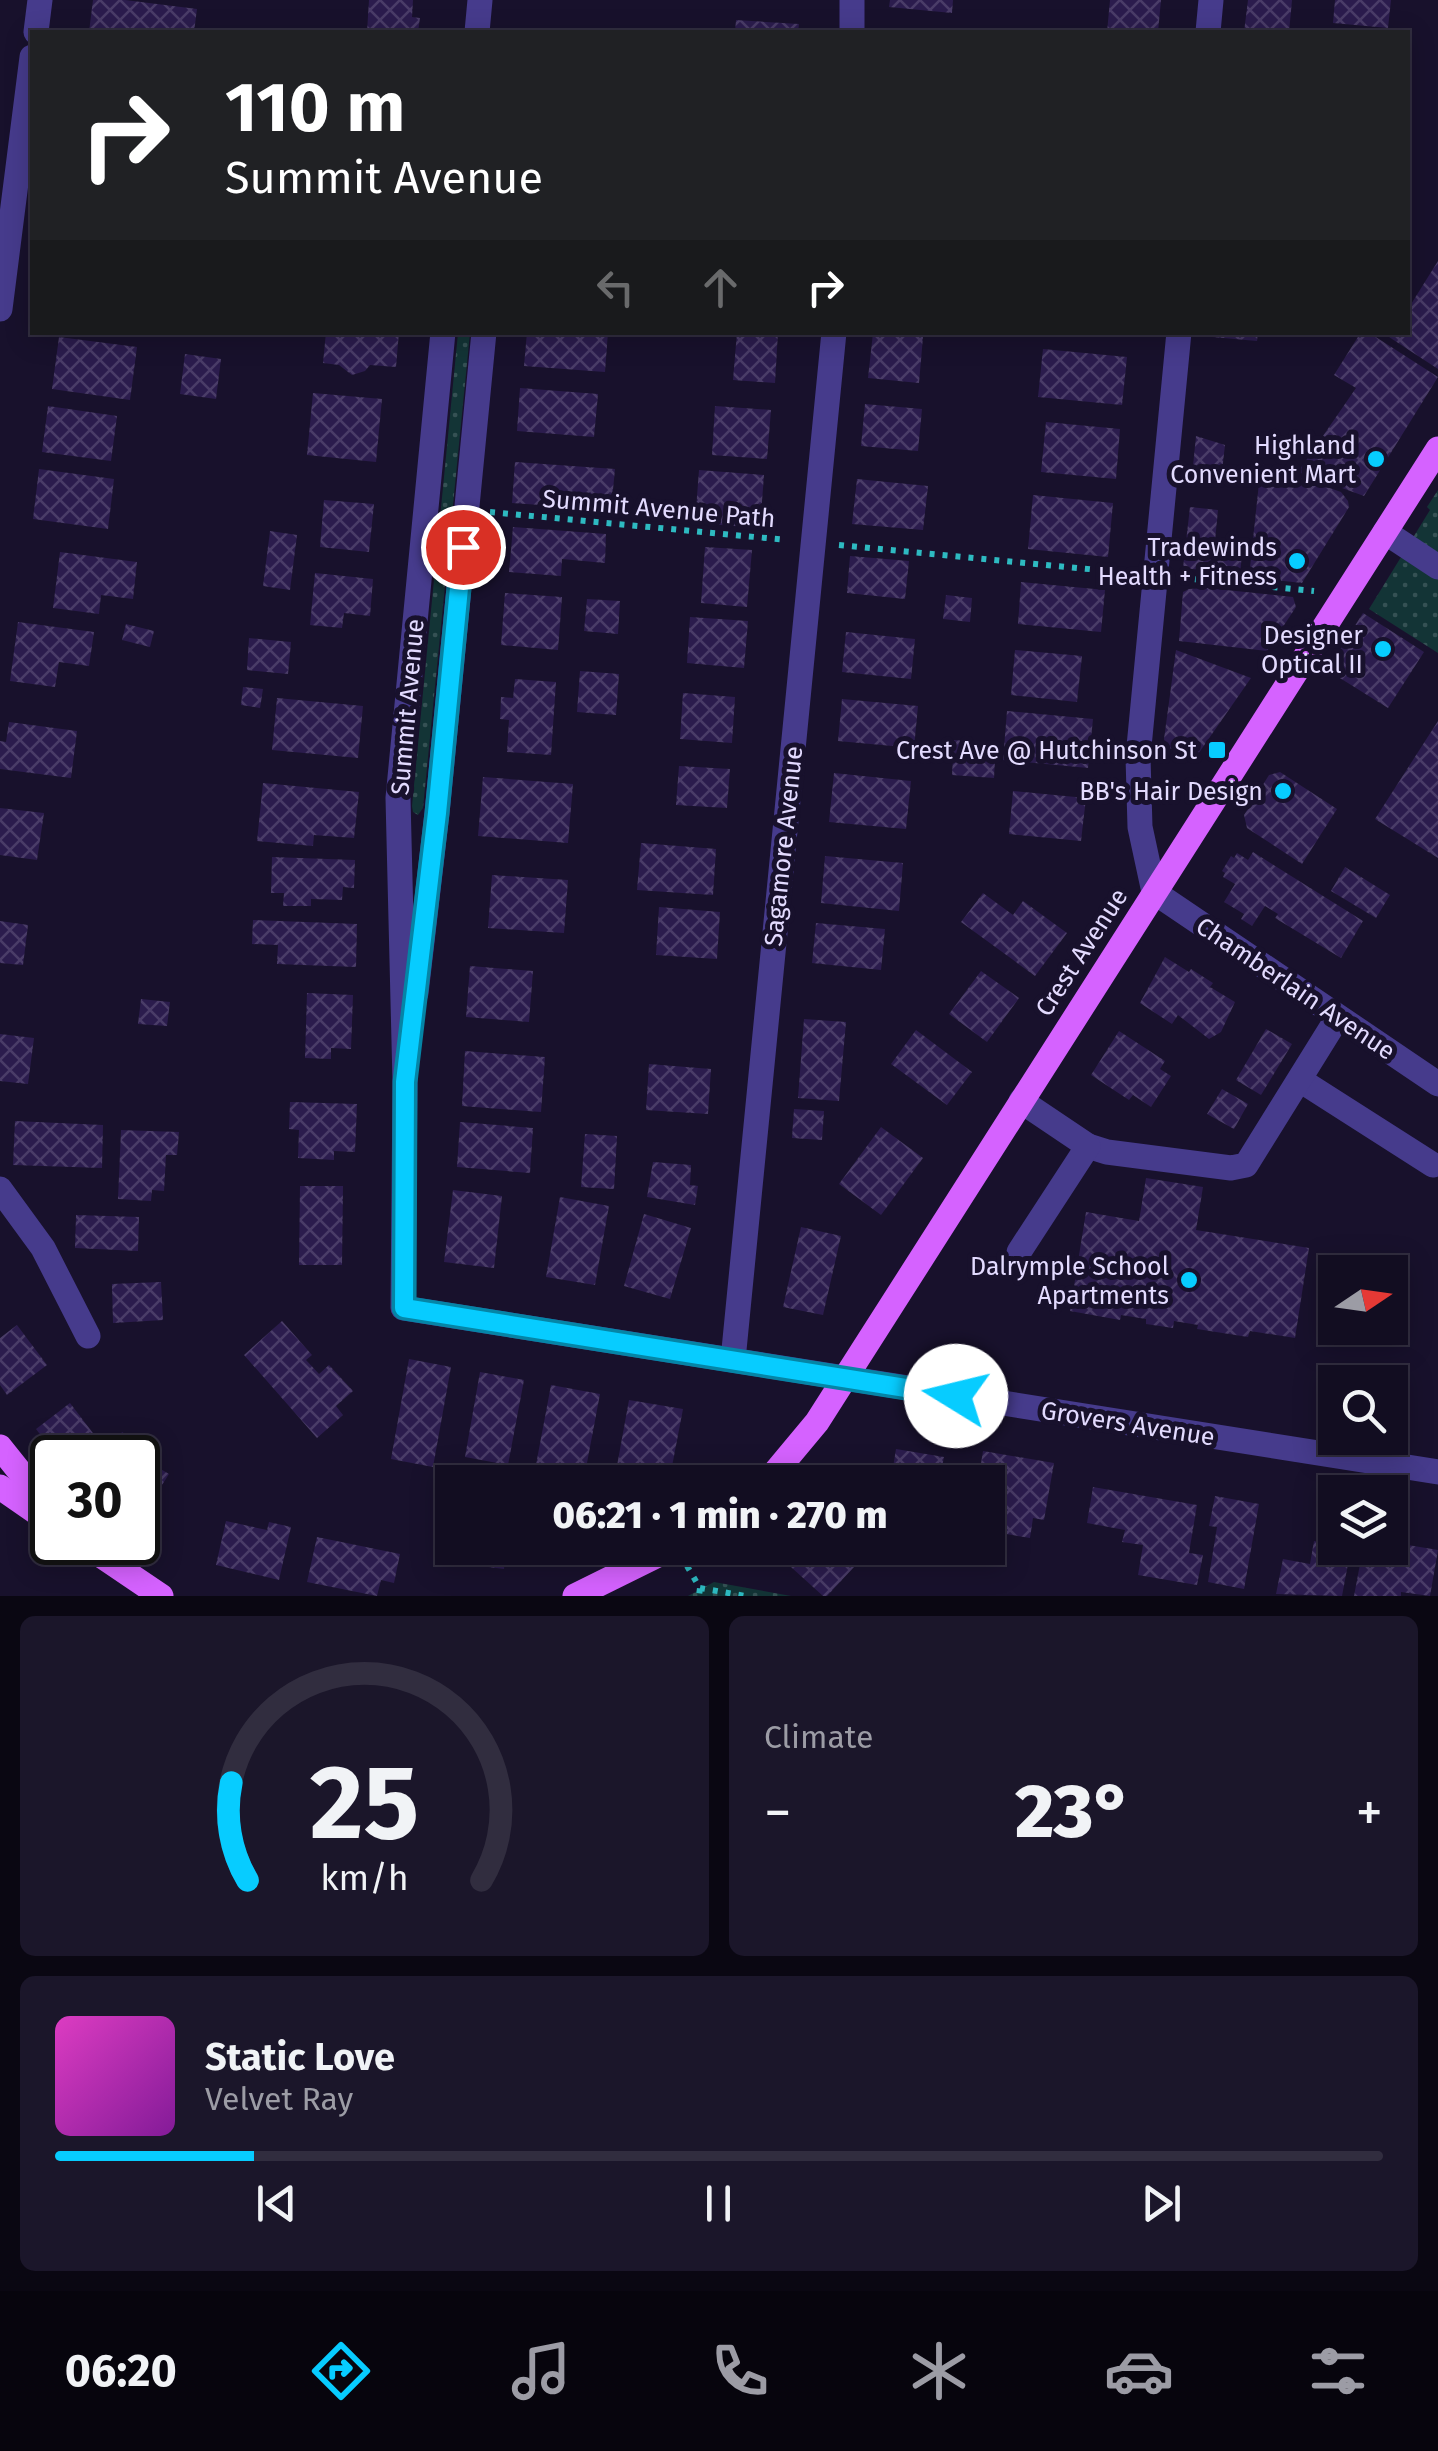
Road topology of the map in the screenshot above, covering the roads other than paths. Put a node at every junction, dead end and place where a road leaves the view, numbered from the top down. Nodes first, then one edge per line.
1 (40, 0) edge
2 (480, 0) edge
3 (852, 0) edge
4 (1211, 0) edge
5 (36, 30) edge
6 (477, 30) edge
7 (852, 30) edge
8 (1208, 30) edge
9 (30, 73) edge
10 (0, 309) edge
11 (443, 335) edge
12 (484, 335) edge
13 (834, 335) edge
14 (1178, 335) edge
15 (1438, 449) edge
16 (1385, 532) junction
17 (1438, 567) edge
18 (1154, 892) junction
19 (1338, 1017) junction
20 (1300, 1080) junction
21 (405, 1082) junction
22 (1438, 1084) edge
23 (1021, 1101) junction
24 (1088, 1146) junction
25 (1433, 1165) dead end
26 (0, 1189) edge
27 (1019, 1252) dead end
28 (404, 1308) joint
29 (88, 1336) dead end
30 (733, 1360) junction
31 (844, 1378) junction
32 (0, 1447) edge
33 (783, 1465) edge
34 (1438, 1472) edge
35 (30, 1484) edge
36 (0, 1487) edge
37 (30, 1508) edge
38 (114, 1565) edge
39 (638, 1565) edge
40 (161, 1596) edge
41 (575, 1596) edge

1 - 5 street
2 - 6 street
3 - 7 street
4 - 8 street
9 - 10 street
11 - 21 street, Summit Avenue
12 - 21 street, Summit Avenue
13 - 30 street, Sagamore Avenue
14 - 18 street
15 - 16 main road, Crest Avenue
16 - 17 street
16 - 18 main road, Crest Avenue
18 - 19 street, Chamberlain Avenue
18 - 23 main road, Crest Avenue
19 - 20 street
19 - 22 street, Chamberlain Avenue
20 - 24 street
20 - 25 street
21 - 28 street, Summit Avenue
23 - 24 street
23 - 31 main road, Crest Avenue
24 - 27 street
26 - 29 street
28 - 30 street, Grovers Avenue
30 - 31 street, Grovers Avenue
31 - 33 main road, Crest Avenue
31 - 34 street, Grovers Avenue
32 - 35 main road
36 - 37 main road
38 - 40 main road
39 - 41 main road

